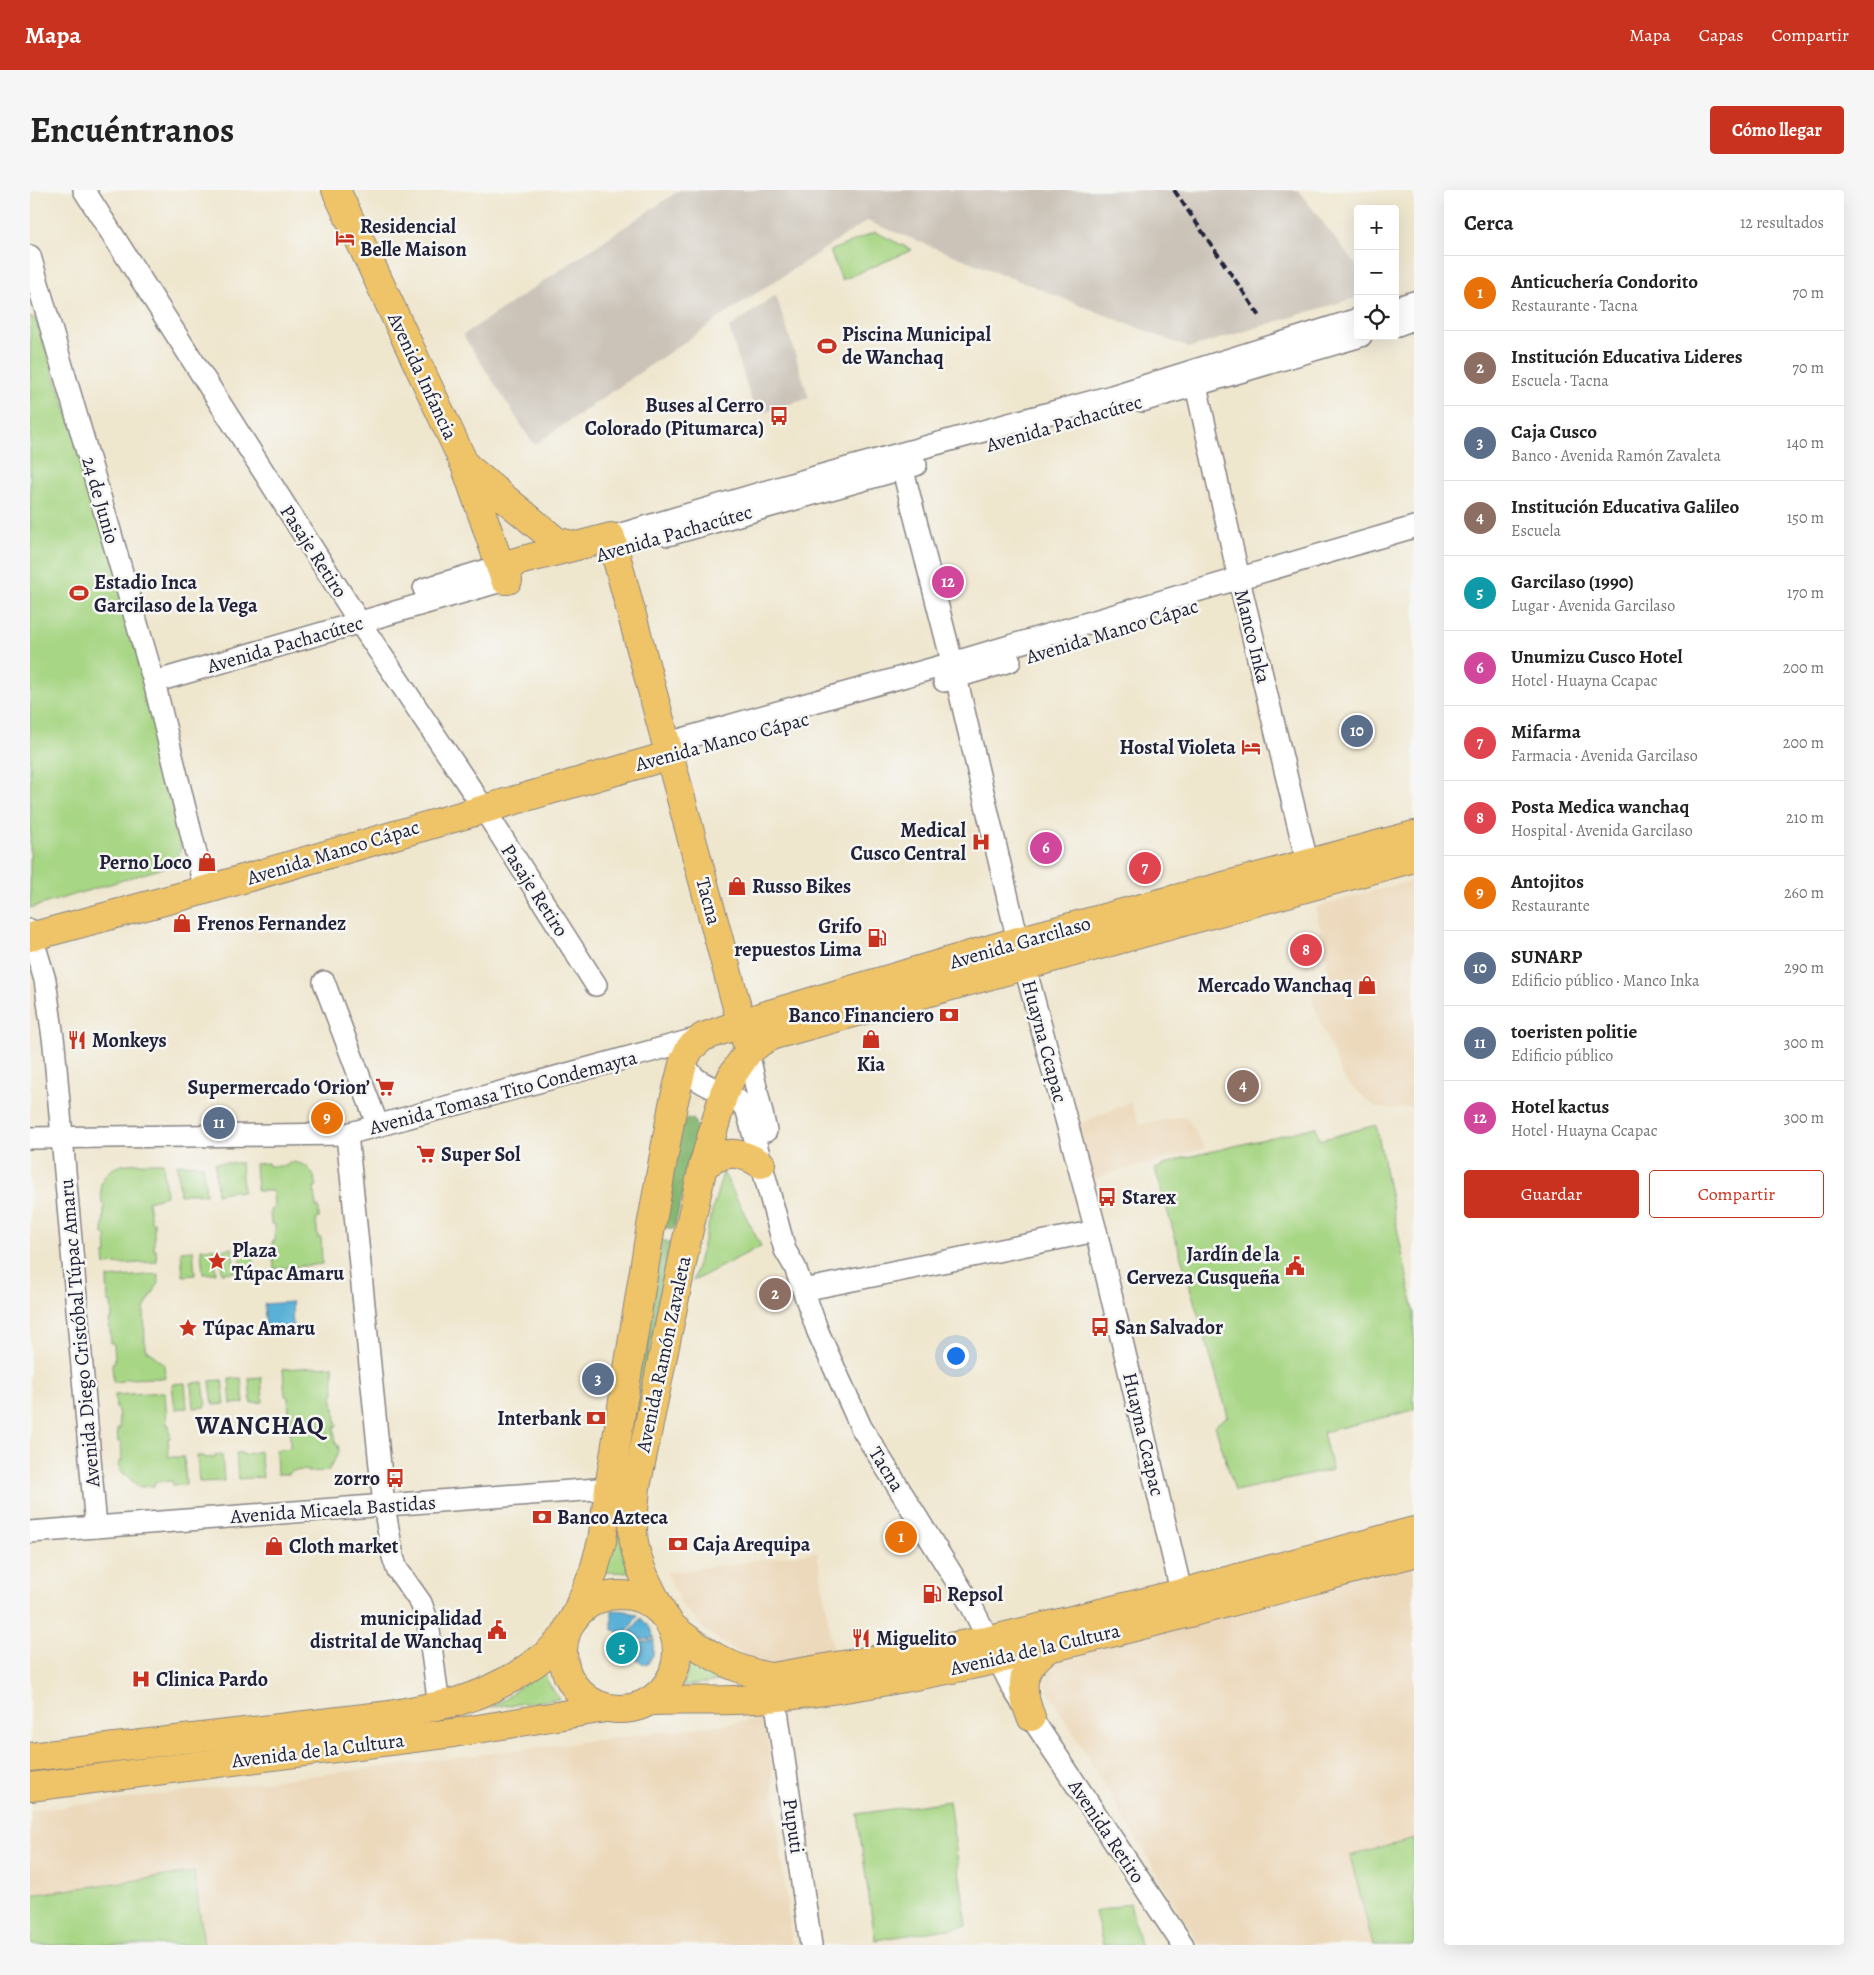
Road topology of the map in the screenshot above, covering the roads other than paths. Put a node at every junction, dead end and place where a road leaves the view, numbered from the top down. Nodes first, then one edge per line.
1 (84, 190) edge
2 (336, 190) edge
3 (30, 256) edge
4 (35, 290) edge
5 (1409, 309) edge
6 (1354, 321) edge
7 (1399, 321) edge
8 (1354, 338) edge
9 (1194, 378) junction
10 (901, 462) junction
11 (465, 465) junction
12 (1414, 527) edge
13 (1414, 542) edge
14 (613, 544) junction
15 (576, 546) junction
16 (503, 573) junction
17 (1241, 586) junction
18 (356, 617) junction
19 (954, 670) junction
20 (152, 676) junction
21 (669, 749) junction
22 (479, 802) junction
23 (1414, 835) edge
24 (1414, 858) edge
25 (1310, 875) junction
26 (203, 883) junction
27 (31, 930) edge
28 (1021, 953) junction
29 (324, 982) dead end
30 (596, 985) dead end
31 (742, 1023) junction
32 (694, 1046) junction
33 (744, 1058) junction
34 (724, 1093) junction
35 (378, 1126) junction
36 (347, 1134) junction
37 (30, 1138) edge
38 (63, 1138) junction
39 (761, 1164) junction
40 (703, 1166) junction
41 (1096, 1231) junction
42 (795, 1267) junction
43 (803, 1290) junction
44 (636, 1487) junction
45 (609, 1488) junction
46 (384, 1506) junction
47 (96, 1527) junction
48 (1414, 1531) edge
49 (30, 1532) edge
50 (1414, 1553) edge
51 (1184, 1603) junction
52 (667, 1619) junction
53 (569, 1627) junction
54 (1050, 1647) junction
55 (994, 1650) junction
56 (774, 1694) junction
57 (649, 1701) junction
58 (439, 1706) junction
59 (605, 1708) junction
60 (1031, 1717) junction
61 (30, 1757) edge
62 (30, 1787) edge
63 (811, 1945) edge
64 (1183, 1945) edge

1 - 18 street, Pasaje Retiro
2 - 11 main road, Avenida Infancia
3 - 4 street, 24 de Junio
4 - 20 street, 24 de Junio
5 - 7 street
6 - 9 street, Avenida Pachacútec
8 - 9 street, Avenida Pachacútec
9 - 10 street, Avenida Pachacútec
9 - 17 street, Manco Inka
10 - 14 street, Avenida Pachacútec
10 - 19 street, Huayna Ccapac
11 - 15 main road
11 - 16 main road, Avenida Infancia
12 - 17 street, Avenida Manco Cápac
13 - 17 street, Avenida Manco Cápac
14 - 15 main road, Avenida Pachacútec
14 - 16 main road, Avenida Pachacútec
14 - 21 main road, Tacna
15 - 16 main road, Avenida Pachacútec
16 - 18 street, Avenida Pachacútec
17 - 19 street, Avenida Manco Cápac
17 - 25 street, Manco Inka
18 - 20 street, Avenida Pachacútec
18 - 22 street, Pasaje Retiro
19 - 21 street, Avenida Manco Cápac
19 - 28 street, Huayna Ccapac
20 - 26 street, 24 de Junio
21 - 22 main road, Avenida Manco Cápac
21 - 31 main road, Tacna
22 - 26 main road, Avenida Manco Cápac
22 - 30 street, Pasaje Retiro
23 - 25 main road, Avenida Garcilaso
24 - 25 main road, Avenida Garcilaso
25 - 28 main road, Avenida Garcilaso
26 - 27 main road, Avenida Manco Cápac
27 - 38 street, Avenida Diego Cristóbal Túpac Amaru
28 - 31 main road, Avenida Garcilaso
28 - 33 main road, Avenida Garcilaso
28 - 41 street, Huayna Ccapac
29 - 35 street
31 - 32 main road, Avenida Garcilaso
31 - 33 main road, Tacna
32 - 34 street, Tacna
32 - 35 street, Avenida Tomasa Tito Condemayta
32 - 45 main road, Avenida Ramón Zavaleta
33 - 34 main road
33 - 42 street, Tacna
34 - 39 street, Tacna
34 - 40 main road, Avenida Ramón Zavaleta
35 - 36 street, Avenida Tomasa Tito Condemayta
36 - 38 street, Avenida Tomasa Tito Condemayta
36 - 46 street
37 - 38 street, Avenida Tomasa Tito Condemayta
38 - 47 street, Avenida Diego Cristóbal Túpac Amaru
39 - 40 main road
39 - 42 street, Tacna
40 - 44 main road, Avenida Ramón Zavaleta
41 - 43 street
41 - 51 street, Huayna Ccapac
42 - 43 street, Tacna
43 - 55 street, Tacna
44 - 45 street, Avenida Micaela Bastidas
44 - 52 main road, Avenida Ramón Zavaleta
45 - 46 street, Avenida Micaela Bastidas
45 - 53 main road, Avenida Ramón Zavaleta
46 - 47 street, Avenida Micaela Bastidas
46 - 58 street
47 - 49 street, Avenida Micaela Bastidas
48 - 51 main road, Avenida de la Cultura
50 - 51 main road, Avenida de la Cultura
51 - 54 main road, Avenida de la Cultura
51 - 55 main road, Avenida de la Cultura
52 - 53 main road
52 - 56 main road, Avenida de la Cultura
52 - 57 main road
53 - 58 main road
53 - 59 main road
54 - 55 main road, Avenida de la Cultura
54 - 60 main road
55 - 56 main road, Avenida de la Cultura
55 - 60 street, Tacna
56 - 57 main road, Avenida de la Cultura
56 - 63 street, Puputi
57 - 59 main road
58 - 61 main road, Avenida de la Cultura
59 - 62 main road, Avenida de la Cultura
60 - 64 street, Avenida Retiro

